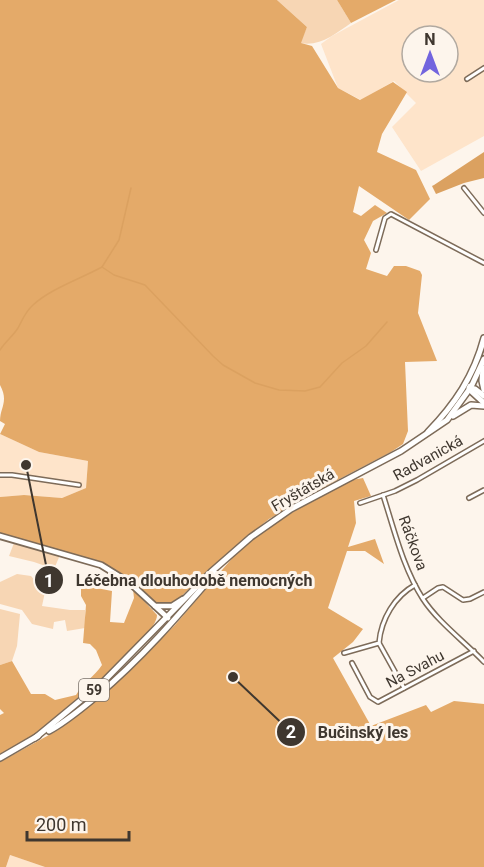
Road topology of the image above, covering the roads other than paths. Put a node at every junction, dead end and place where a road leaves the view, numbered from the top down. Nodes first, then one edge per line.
1 (484, 68) edge
2 (467, 79) dead end
3 (464, 188) dead end
4 (484, 213) edge
5 (376, 250) dead end
6 (484, 263) edge
7 (484, 338) edge
8 (484, 360) edge
9 (472, 373) junction
10 (470, 388) junction
11 (484, 390) edge
12 (462, 391) junction
13 (484, 396) edge
14 (484, 405) edge
15 (447, 420) junction
16 (422, 438) junction
17 (484, 441) edge
18 (0, 475) edge
19 (80, 485) dead end
20 (484, 490) edge
21 (383, 495) junction
22 (470, 498) dead end
23 (360, 503) dead end
24 (0, 536) edge
25 (232, 554) junction
26 (416, 585) junction
27 (192, 592) junction
28 (484, 592) edge
29 (423, 598) junction
30 (155, 606) junction
31 (179, 616) junction
32 (168, 618) junction
33 (162, 633) junction
34 (379, 643) junction
35 (474, 651) junction
36 (344, 653) dead end
37 (484, 662) edge
38 (352, 663) dead end
39 (404, 687) junction
40 (35, 738) junction
41 (0, 758) edge

1 - 2 street
3 - 4 street
5 - 6 street
7 - 9 main road, 59
8 - 10 main road, 59
8 - 11 main road
9 - 10 main road
9 - 12 main road, 59
10 - 12 main road
10 - 13 main road
10 - 14 main road
10 - 15 main road, 59
12 - 16 main road, 59
14 - 15 main road
15 - 16 main road, 59
16 - 25 main road, Fryštátská / 59
17 - 21 street, Radvanická
18 - 19 street
20 - 22 street
21 - 23 street, Radvanická
21 - 26 street, Ráčkova
24 - 30 street
25 - 27 main road, Fryštátská / 59
25 - 31 main road, Fryštátská / 59
26 - 29 street, Ráčkova
26 - 34 street
27 - 30 street
27 - 32 main road, Fryštátská / 59
28 - 29 street, Ráčkova
29 - 35 street, Ráčkova
30 - 32 street
31 - 32 street
31 - 33 main road, Fryštátská / 59
32 - 33 street
32 - 40 main road, Fryštátská / 59
33 - 40 main road, Fryštátská / 59
34 - 36 street
34 - 39 street
35 - 37 street, Ráčkova
35 - 39 street, Na Svahu
38 - 39 street, Na Svahu
40 - 41 main road, Fryštátská / 59

